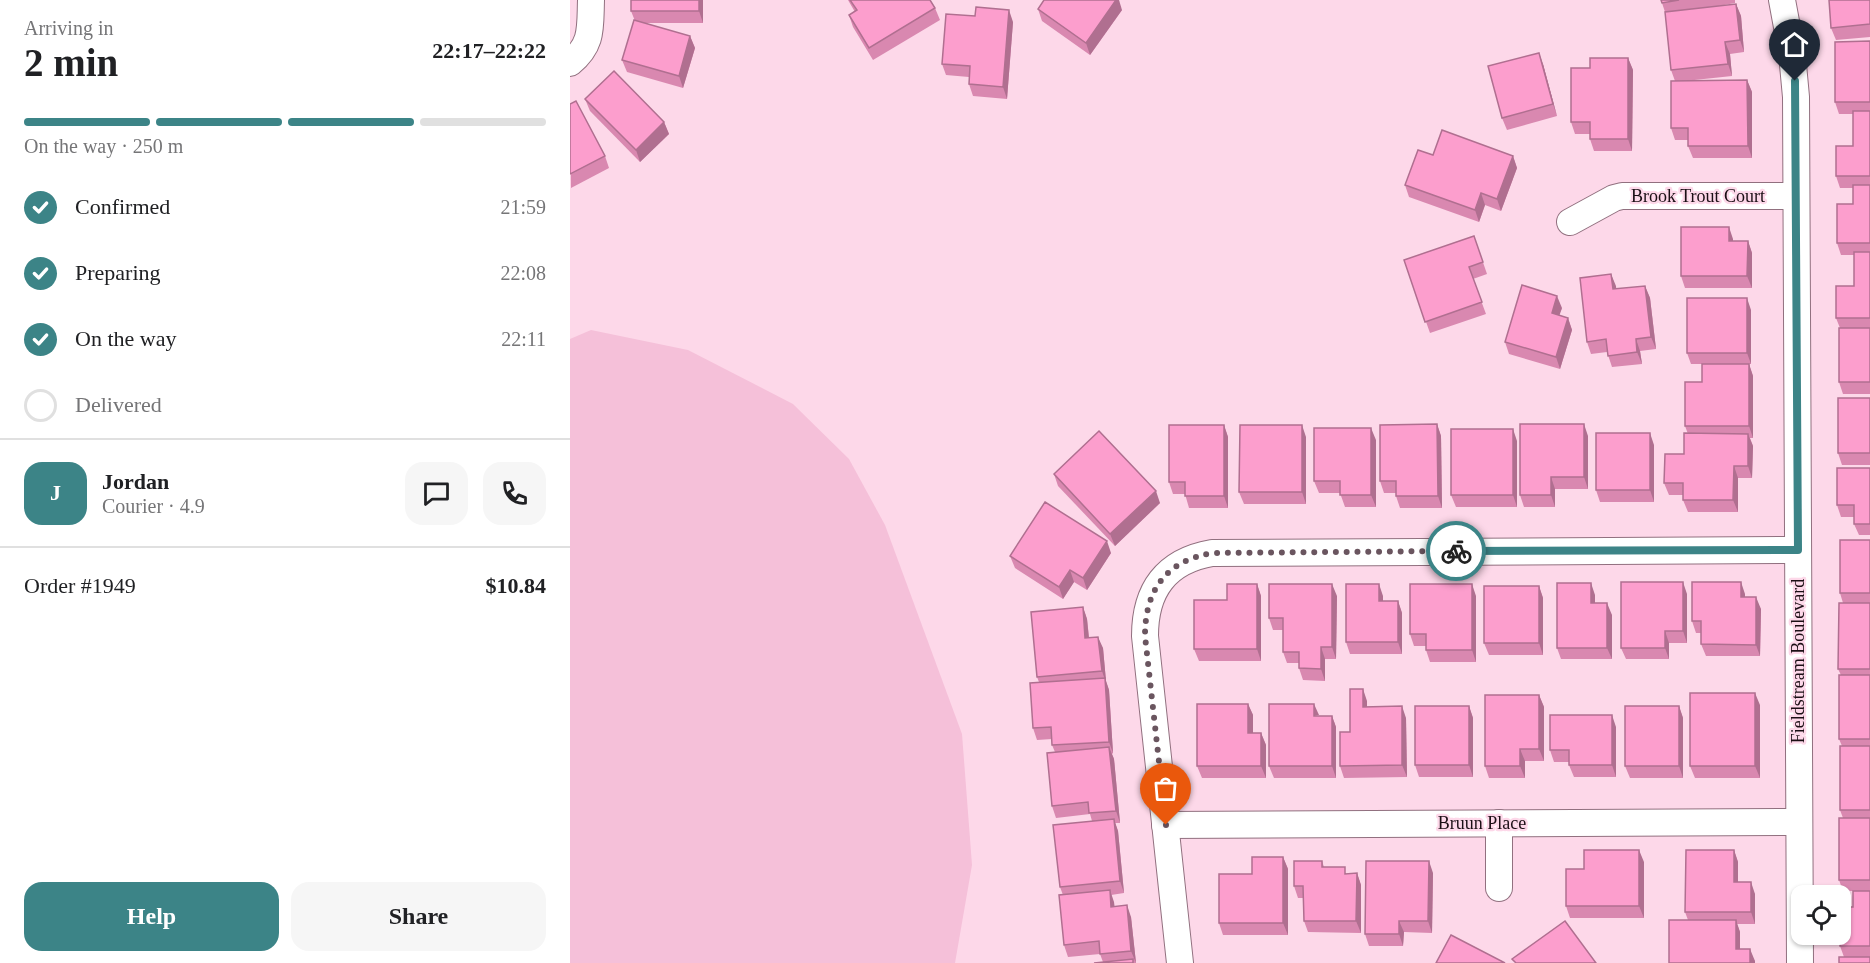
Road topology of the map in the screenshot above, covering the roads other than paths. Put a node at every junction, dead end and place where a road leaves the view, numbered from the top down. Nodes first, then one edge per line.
1 (591, 0) edge
2 (1782, 0) edge
3 (570, 63) edge
4 (1796, 196) junction
5 (1570, 222) dead end
6 (1798, 550) junction
7 (1799, 822) junction
8 (1499, 823) junction
9 (1166, 825) junction
10 (1499, 888) dead end
11 (1180, 963) edge
12 (1800, 963) edge

1 - 3 street
2 - 4 street, Fieldstream Boulevard
4 - 5 street, Brook Trout Court
4 - 6 street, Fieldstream Boulevard
6 - 7 street, Fieldstream Boulevard
6 - 9 street
7 - 8 street, Bruun Place
7 - 12 street, Fieldstream Boulevard
8 - 9 street, Bruun Place
8 - 10 street
9 - 11 street

